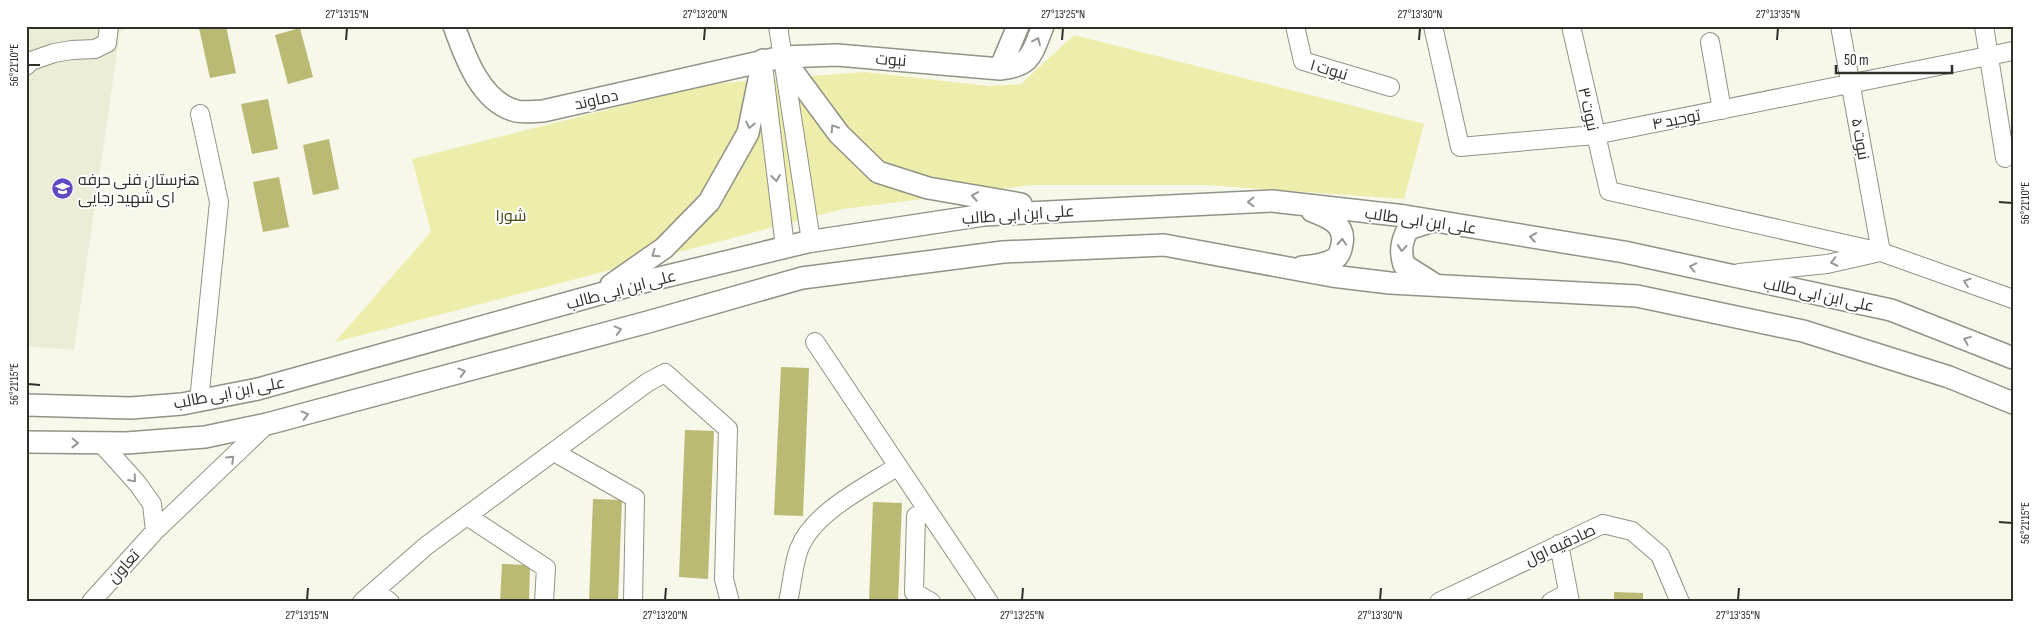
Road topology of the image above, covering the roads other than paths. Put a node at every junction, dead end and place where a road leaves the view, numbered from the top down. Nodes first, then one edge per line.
1 (109, 26) edge
2 (454, 26) edge
3 (778, 26) edge
4 (1018, 26) edge
5 (1043, 26) edge
6 (1295, 26) edge
7 (1433, 26) edge
8 (1571, 26) edge
9 (1840, 26) edge
10 (1984, 26) edge
11 (1710, 42) dead end
12 (2013, 51) edge
13 (1989, 56) junction
14 (773, 58) junction
15 (31, 60) edge
16 (1000, 69) junction
17 (1852, 84) junction
18 (1390, 87) dead end
19 (1722, 110) junction
20 (200, 114) dead end
21 (1595, 135) junction
22 (2005, 158) dead end
23 (1291, 203) junction
24 (1057, 211) junction
25 (1436, 221) junction
26 (811, 242) junction
27 (785, 248) junction
28 (1881, 252) junction
29 (1289, 268) junction
30 (1727, 274) junction
31 (1438, 285) junction
32 (596, 295) junction
33 (2013, 299) edge
34 (815, 342) dead end
35 (2013, 358) edge
36 (199, 401) junction
37 (2013, 403) edge
38 (26, 405) edge
39 (267, 424) junction
40 (26, 442) edge
41 (101, 443) junction
42 (554, 452) junction
43 (898, 466) junction
44 (467, 516) junction
45 (916, 516) dead end
46 (155, 531) junction
47 (1559, 544) junction
48 (369, 596) edge
49 (913, 597) edge
50 (1569, 597) edge
51 (91, 602) edge
52 (390, 602) edge
53 (544, 602) edge
54 (633, 602) edge
55 (730, 602) edge
56 (788, 602) edge
57 (931, 602) edge
58 (989, 602) edge
59 (1439, 602) edge
60 (1551, 602) edge
61 (1680, 602) edge

1 - 15 street
2 - 14 main road, دماوند
3 - 14 street
4 - 16 main road
16 -> 5 main road, نبوت
6 - 18 street, نبوت ۱
7 - 21 street, توحید ۴
8 - 21 street, نبوت ۳
9 - 17 street, نبوت ۵
10 - 13 street
11 - 19 street
12 - 13 street, توحید ۴
13 - 17 street, توحید ۴
13 - 22 street
14 - 16 main road, نبوت
24 -> 14 main road
14 - 26 street
14 -> 27 street
14 -> 32 main road
17 - 19 street, توحید ۴
17 - 28 street, نبوت ۵
19 - 21 street, توحید ۴
20 - 36 street
21 - 28 street, نبوت ۳
23 -> 24 main road, علی ابن ابی طالب
23 - 25 main road, علی ابن ابی طالب
29 -> 23 main road
24 - 26 main road, علی ابن ابی طالب
30 -> 25 main road, علی ابن ابی طالب
25 -> 31 main road
26 - 27 main road, علی ابن ابی طالب
27 - 32 main road, علی ابن ابی طالب
28 -> 30 street
33 -> 28 street
29 - 31 main road
39 -> 29 main road
35 -> 30 main road, علی ابن ابی طالب
31 - 37 main road
32 - 36 main road, علی ابن ابی طالب
34 - 43 street
36 - 38 main road, علی ابن ابی طالب
39 - 41 main road
46 -> 39 street, تعاون
40 -> 41 main road
41 -> 46 street
42 - 44 street
42 - 54 street
42 - 55 street
43 - 56 street
43 - 58 street
44 - 48 street
44 - 53 street
45 - 49 street
46 - 51 street, تعاون
47 - 50 street
47 - 59 street, صادقیه اول
47 - 61 street, صادقیه اول
48 - 52 street
49 - 57 street
50 - 60 street

